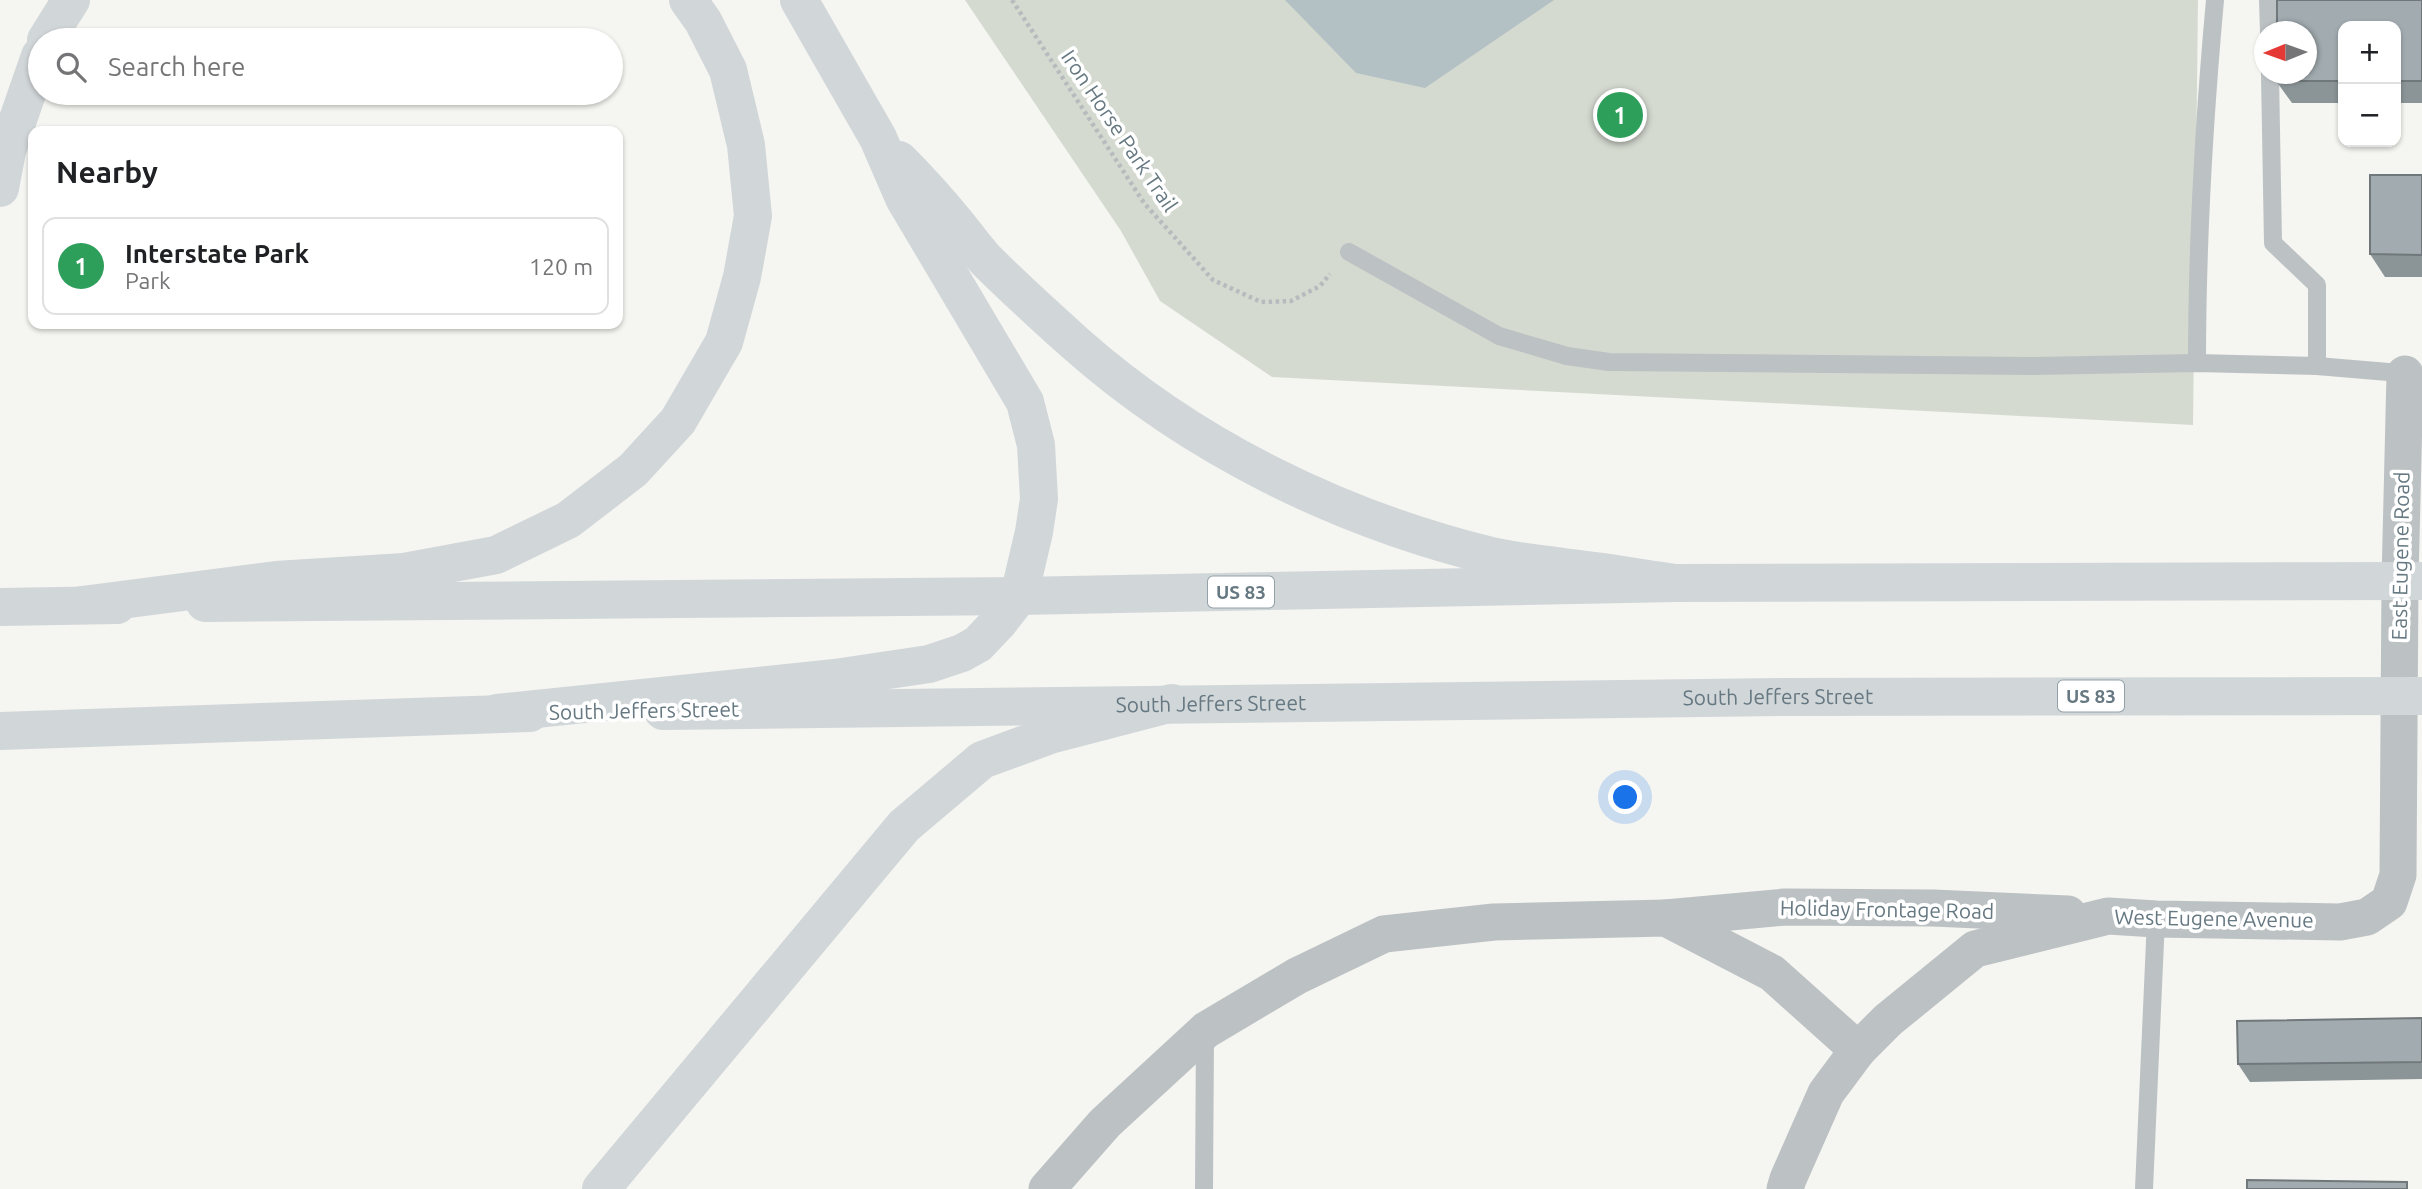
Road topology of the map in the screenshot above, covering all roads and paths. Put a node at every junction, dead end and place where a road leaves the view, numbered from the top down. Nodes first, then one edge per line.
1 (71, 0) edge
2 (688, 0) edge
3 (799, 0) edge
4 (1012, 0) edge
5 (2214, 0) edge
6 (2268, 0) edge
7 (2269, 21) edge
8 (54, 28) edge
9 (2270, 84) edge
10 (28, 91) edge
11 (878, 138) junction
12 (0, 188) edge
13 (1349, 252) joint
14 (2197, 363) junction
15 (2317, 366) junction
16 (2414, 374) edge
17 (2411, 581) edge
18 (1675, 583) junction
19 (1019, 596) junction
20 (82, 605) junction
21 (0, 607) edge
22 (2411, 696) edge
23 (1172, 703) junction
24 (497, 713) junction
25 (0, 731) edge
26 (2108, 916) junction
27 (1666, 918) junction
28 (2156, 919) junction
29 (1206, 1030) junction
30 (1857, 1049) junction
31 (601, 1189) edge
32 (1047, 1189) edge
33 (1204, 1189) edge
34 (1785, 1189) edge
35 (2144, 1189) edge

1 - 8 highway
2 - 20 highway
3 - 11 highway
4 - 13 path, Iron Horse Park Trail
5 - 14 lane
6 - 7 lane
9 - 15 lane
10 - 12 highway
11 - 18 highway
11 - 19 highway
13 - 14 lane
14 - 15 lane
15 - 16 lane
16 - 17 street, East Eugene Road
17 - 18 highway, US 83
17 - 22 street, East Eugene Road
18 - 19 highway, US 83
19 - 20 highway, US 83
19 - 24 highway
20 - 21 highway, US 83
22 - 23 highway, South Jeffers Street / US 83
22 - 28 street, West Eugene Avenue
23 - 24 highway, South Jeffers Street / US 83
23 - 31 highway
24 - 25 highway, South Jeffers Street / US 83
26 - 27 street, Holiday Frontage Road
26 - 28 street, West Eugene Avenue
26 - 30 street, West Eugene Avenue
27 - 29 street, Holiday Frontage Road
27 - 30 street, Holiday Frontage Road
28 - 35 lane
29 - 32 street, Holiday Frontage Road
29 - 33 lane
30 - 34 street, West Eugene Avenue

